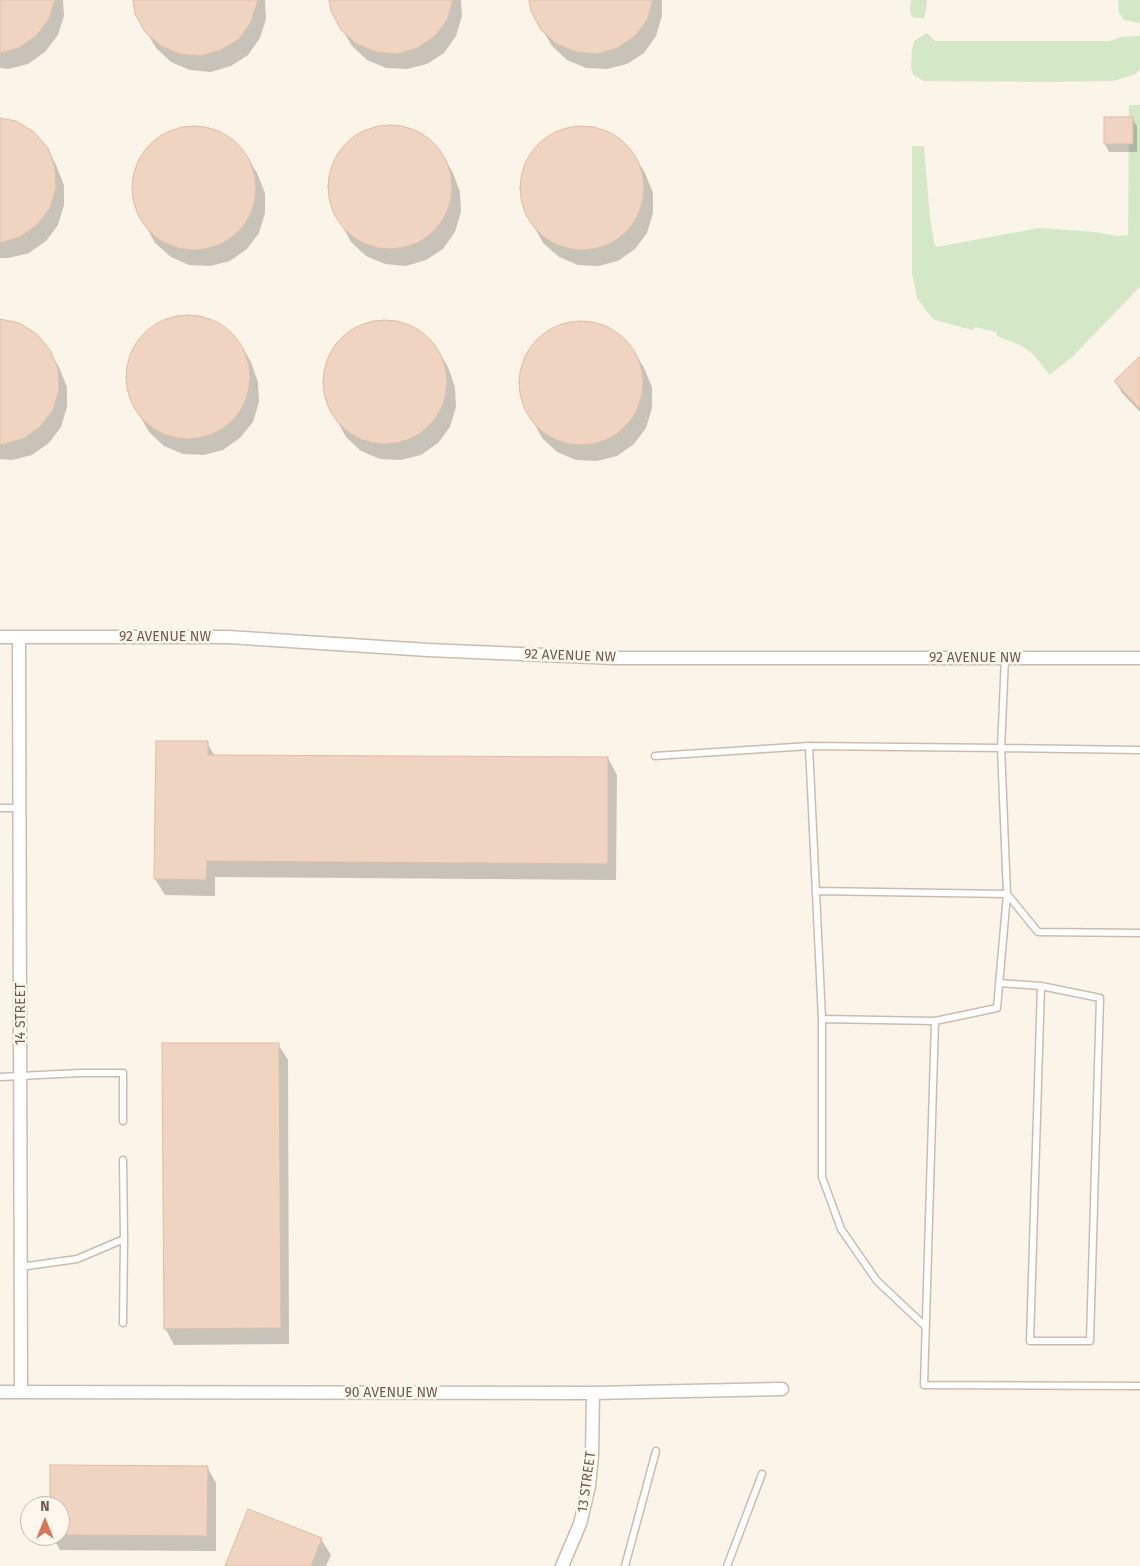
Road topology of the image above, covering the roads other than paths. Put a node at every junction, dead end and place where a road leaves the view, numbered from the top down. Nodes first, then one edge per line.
1 (0, 636) edge
2 (19, 636) junction
3 (1005, 658) junction
4 (1140, 658) edge
5 (809, 746) junction
6 (1001, 748) junction
7 (1140, 750) edge
8 (655, 756) dead end
9 (0, 808) edge
10 (20, 808) junction
11 (816, 891) junction
12 (1007, 894) junction
13 (1140, 933) edge
14 (999, 983) junction
15 (1041, 986) junction
16 (822, 1019) junction
17 (935, 1021) junction
18 (21, 1075) junction
19 (0, 1077) edge
20 (123, 1121) dead end
21 (124, 1160) dead end
22 (124, 1239) junction
23 (20, 1267) junction
24 (123, 1323) dead end
25 (926, 1326) junction
26 (1140, 1386) edge
27 (782, 1388) dead end
28 (0, 1392) edge
29 (21, 1392) junction
30 (592, 1393) junction
31 (656, 1451) dead end
32 (762, 1474) dead end
33 (562, 1566) edge
34 (625, 1566) edge
35 (727, 1566) edge

1 - 2 street, 92 AVENUE NW
2 - 3 street, 92 AVENUE NW
2 - 10 street, 14 STREET
3 - 4 street, 92 AVENUE NW
3 - 6 lane
5 - 6 lane
5 - 8 lane
5 - 11 lane
6 - 7 lane
6 - 12 lane
9 - 10 lane
10 - 18 street, 14 STREET
11 - 12 lane
11 - 16 lane
12 - 13 lane
12 - 14 lane
14 - 15 lane
14 - 17 lane
15 - 15 lane
16 - 17 lane
16 - 25 lane
17 - 25 lane
18 - 19 lane
18 - 20 lane
18 - 23 street, 14 STREET
21 - 22 lane
22 - 23 lane
22 - 24 lane
23 - 29 street, 14 STREET
25 - 26 lane
27 - 30 street, 90 AVENUE NW
28 - 29 street, 90 AVENUE NW
29 - 30 street, 90 AVENUE NW
30 - 33 street, 13 STREET
31 - 34 lane
32 - 35 lane

